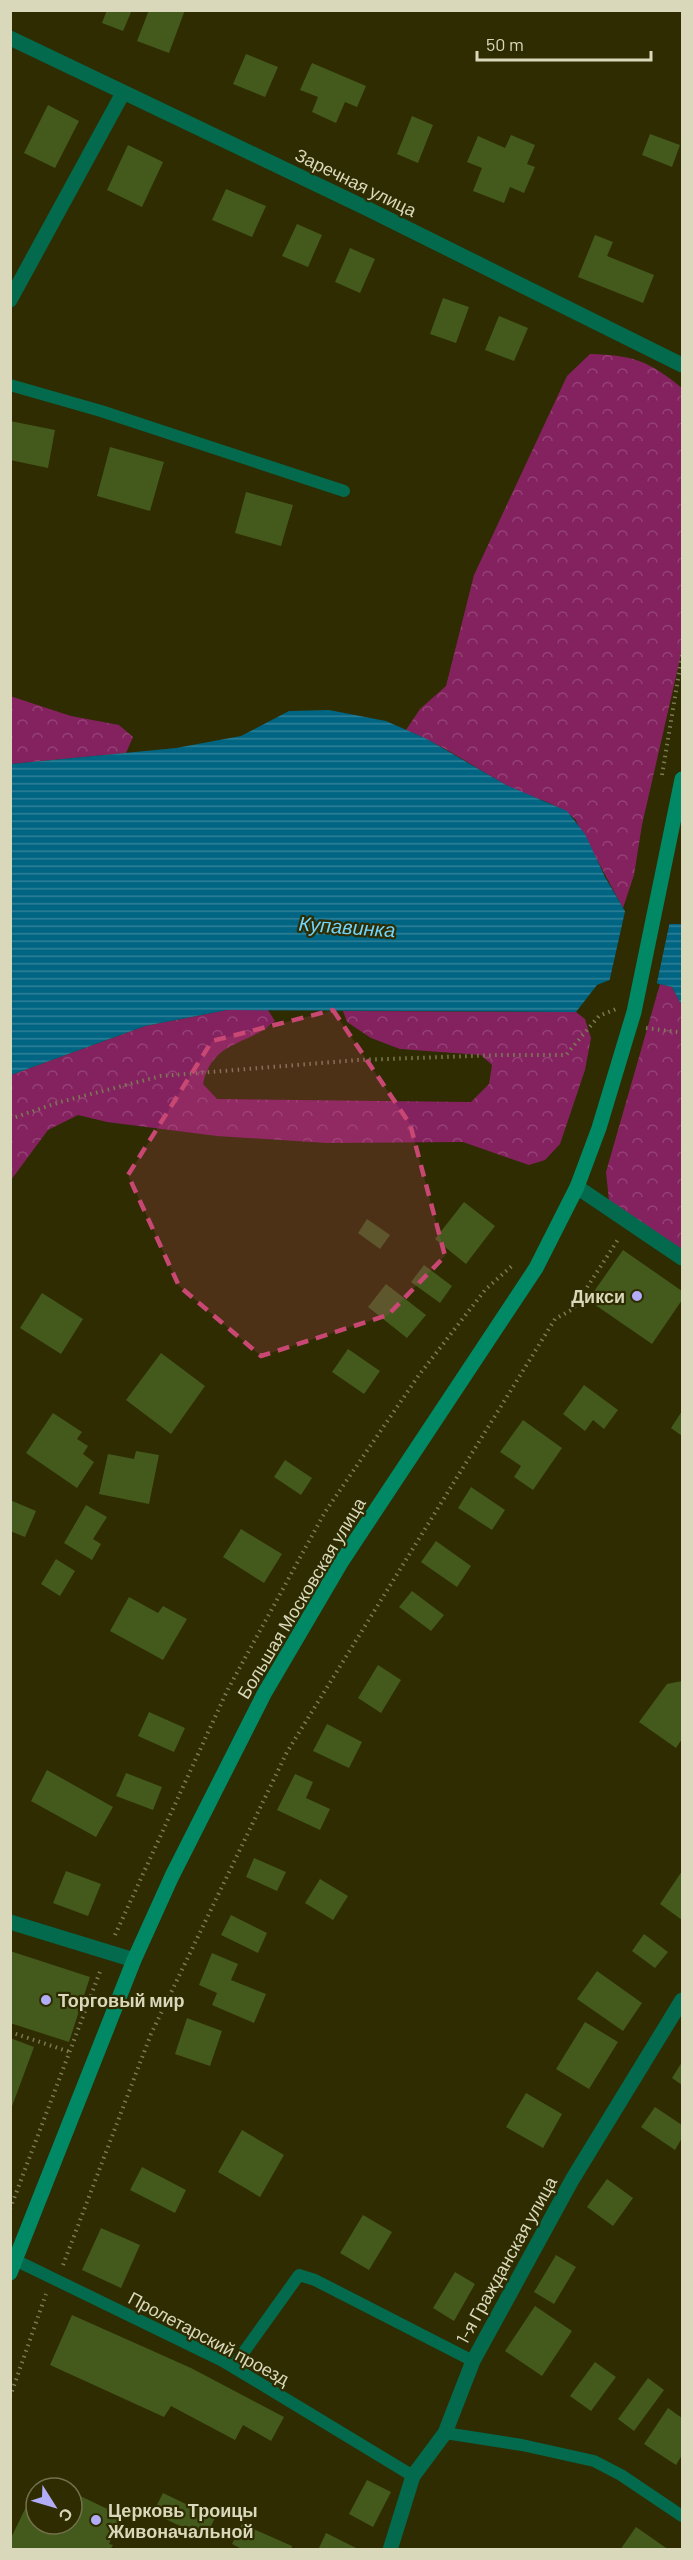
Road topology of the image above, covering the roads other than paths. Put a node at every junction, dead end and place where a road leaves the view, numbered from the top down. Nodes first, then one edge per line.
1 (10, 38) edge
2 (123, 93) junction
3 (10, 300) edge
4 (682, 365) edge
5 (10, 385) edge
6 (344, 491) dead end
7 (682, 779) edge
8 (576, 1188) junction
9 (682, 1258) edge
10 (10, 1922) edge
11 (134, 1960) junction
12 (682, 2000) edge
13 (13, 2266) edge
14 (473, 2361) junction
15 (234, 2367) junction
16 (445, 2433) junction
17 (414, 2476) junction
18 (682, 2516) edge
19 (390, 2550) edge

1 - 2 street, Заречная улица
2 - 3 street
2 - 4 street, Заречная улица
5 - 6 lane
7 - 8 main road, Большая Московская улица
8 - 9 street
8 - 11 main road, Большая Московская улица
10 - 11 street
11 - 13 main road, Большая Московская улица
12 - 14 street, 1-я Гражданская улица
13 - 15 lane, Пролетарский проезд
14 - 15 lane
14 - 16 street, 1-я Гражданская улица
15 - 17 lane, Пролетарский проезд
16 - 17 street, 1-я Гражданская улица
16 - 18 lane
17 - 19 street, 1-я Гражданская улица

